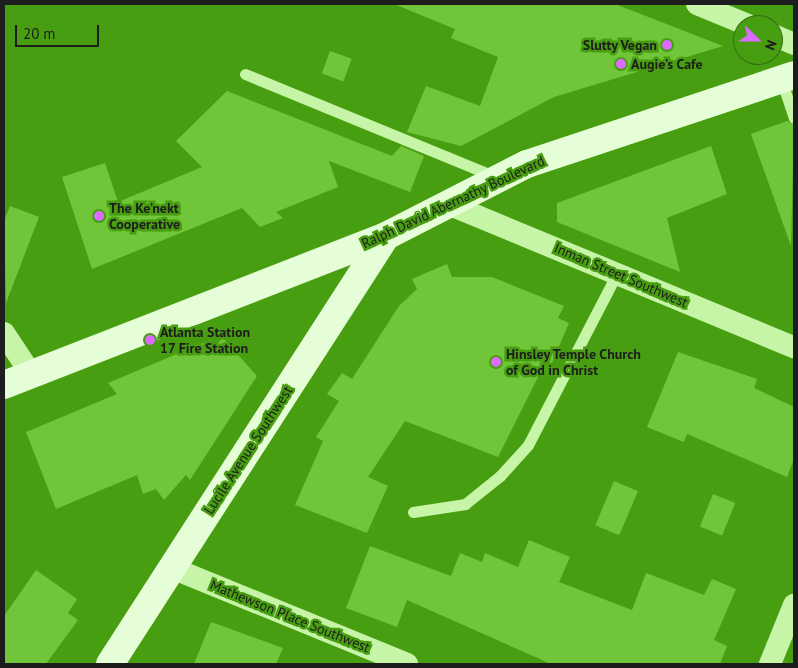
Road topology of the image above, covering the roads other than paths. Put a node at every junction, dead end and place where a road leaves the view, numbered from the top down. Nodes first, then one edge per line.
1 (697, 4) edge
2 (733, 19) edge
3 (245, 74) dead end
4 (788, 77) edge
5 (794, 118) edge
6 (498, 177) junction
7 (448, 204) junction
8 (386, 236) junction
9 (617, 273) junction
10 (4, 333) edge
11 (794, 347) edge
12 (31, 374) junction
13 (4, 385) edge
14 (413, 512) dead end
15 (172, 568) junction
16 (794, 605) edge
17 (110, 664) edge
18 (407, 664) edge
19 (770, 664) edge

1 - 2 street
3 - 6 lane
4 - 5 lane
4 - 6 main road, Ralph David Abernathy Boulevard
6 - 7 main road, Ralph David Abernathy Boulevard
7 - 8 main road, Ralph David Abernathy Boulevard
7 - 9 street, Inman Street Southwest
8 - 12 main road, Ralph David Abernathy Boulevard
8 - 15 main road, Lucile Avenue Southwest
9 - 11 street, Inman Street Southwest
9 - 14 lane
10 - 12 street
12 - 13 main road, Ralph David Abernathy Boulevard
15 - 17 main road, Lucile Avenue Southwest
15 - 18 street, Mathewson Place Southwest
16 - 19 street

